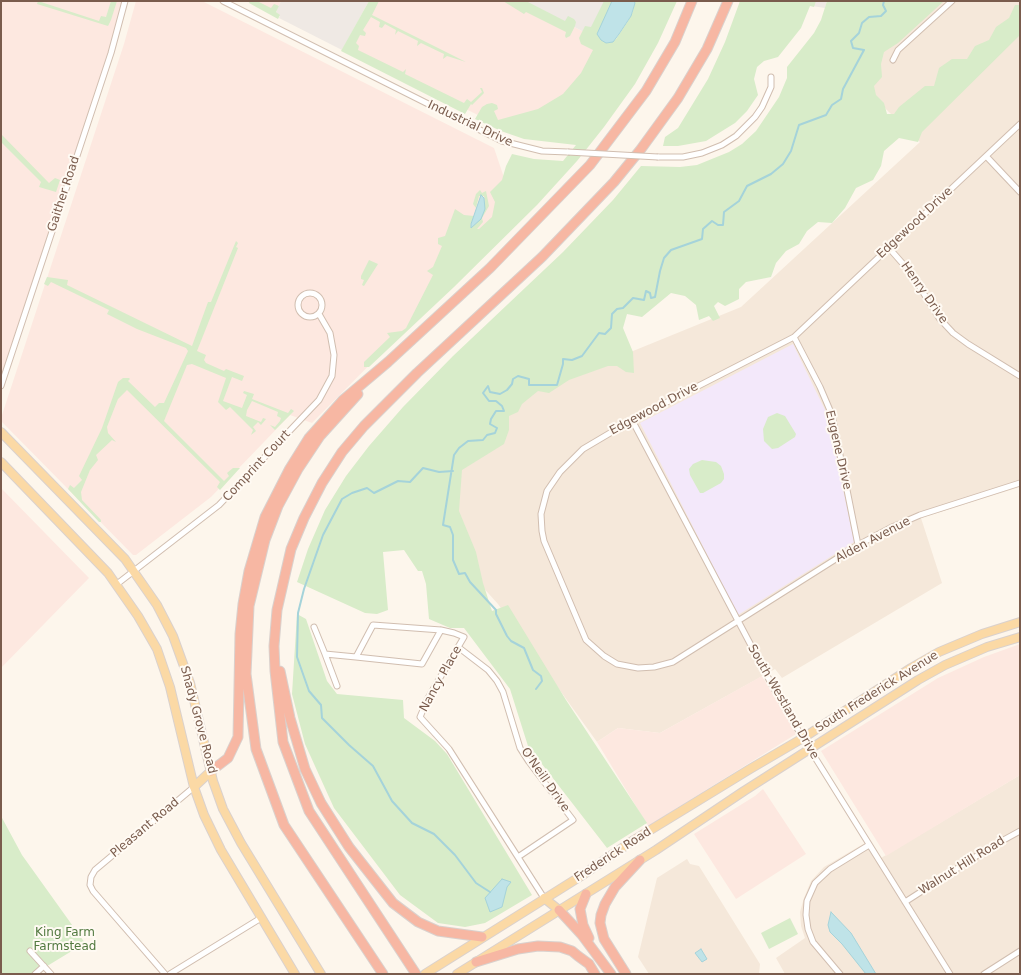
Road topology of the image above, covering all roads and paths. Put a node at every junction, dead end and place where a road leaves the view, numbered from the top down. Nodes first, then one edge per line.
1 (125, 1) edge
2 (223, 1) edge
3 (692, 1) edge
4 (728, 1) edge
5 (952, 1) edge
6 (893, 60) dead end
7 (771, 77) dead end
8 (1020, 124) edge
9 (986, 156) junction
10 (1020, 192) edge
11 (889, 248) junction
12 (319, 314) junction
13 (794, 337) junction
14 (388, 362) junction
15 (1020, 376) edge
16 (1, 386) edge
17 (632, 420) junction
18 (1, 432) edge
19 (1, 462) edge
20 (1020, 483) edge
21 (858, 545) junction
22 (135, 572) junction
23 (117, 584) junction
24 (738, 622) junction
25 (1020, 622) edge
26 (314, 627) dead end
27 (441, 630) junction
28 (1020, 638) edge
29 (274, 646) junction
30 (458, 647) junction
31 (325, 654) junction
32 (356, 657) junction
33 (337, 686) dead end
34 (803, 738) junction
35 (809, 748) junction
36 (211, 771) junction
37 (194, 787) junction
38 (1020, 831) edge
39 (869, 845) junction
40 (518, 857) junction
41 (640, 860) junction
42 (586, 894) junction
43 (544, 898) junction
44 (905, 902) junction
45 (559, 910) junction
46 (261, 918) junction
47 (482, 937) junction
48 (593, 949) junction
49 (30, 951) dead end
50 (1020, 951) edge
51 (476, 962) junction
52 (44, 966) junction
53 (414, 971) edge
54 (35, 974) edge
55 (51, 974) edge
56 (165, 974) edge
57 (170, 974) edge
58 (295, 974) edge
59 (321, 974) edge
60 (383, 974) edge
61 (425, 974) edge
62 (456, 974) edge
63 (595, 974) edge
64 (611, 974) edge
65 (626, 974) edge
66 (840, 974) edge
67 (950, 974) edge
68 (984, 974) edge

1 - 16 street, Gaither Road
2 - 7 street, Industrial Drive, bridge
3 - 14 highway
4 - 29 highway
5 - 6 street
8 - 9 street, Edgewood Drive
9 - 10 street
9 - 11 street, Edgewood Drive
11 - 13 street, Edgewood Drive
11 - 15 street, Henry Drive
12 - 12 street, Comprint Court
12 - 22 street, Comprint Court
13 - 17 street, Edgewood Drive
13 - 21 street, Eugene Drive
14 - 36 highway
14 - 60 highway
17 - 24 street, South Westland Drive
17 - 24 street, Edgewood Drive
18 - 22 main road, Shady Grove Road
19 - 23 main road, Shady Grove Road
20 - 21 street, Alden Avenue
21 - 24 street, Alden Avenue
22 - 23 street, Comprint Court
22 - 36 main road, Shady Grove Road
23 - 37 main road, Shady Grove Road
24 - 34 street, South Westland Drive
25 - 34 main road, South Frederick Avenue
26 - 31 street
27 - 30 street, Nancy Place
27 - 32 street, Nancy Place
27 - 32 street, Nancy Place
28 - 35 main road, South Frederick Avenue
29 - 47 highway
29 - 53 highway
30 - 40 street, Nancy Place
30 - 40 street, O'Neill Drive
31 - 32 street, Nancy Place
31 - 33 street
34 - 35 street, South Westland Drive
34 - 43 main road, Frederick Road
35 - 39 street, South Westland Drive
35 - 41 main road, Frederick Road
36 - 37 main road, Pleasant Road
36 - 59 main road, Shady Grove Road
37 - 46 main road, Shady Grove Road
37 - 56 street, Pleasant Road
38 - 44 street, Walnut Hill Road
39 - 44 street, South Westland Drive
39 - 66 street
40 - 43 street
41 - 42 main road, Frederick Road
41 - 65 highway
42 - 45 main road, Frederick Road
42 - 48 highway
43 - 45 main road
43 - 47 main road, Frederick Road
44 - 67 street, South Westland Drive
45 - 48 highway
45 - 51 main road, Frederick Road
46 - 57 street
46 - 58 main road, Shady Grove Road
47 - 61 main road, Frederick Road
48 - 64 highway
49 - 52 street
50 - 68 street
51 - 62 main road, Frederick Road
51 - 63 highway
52 - 54 street
52 - 55 street

